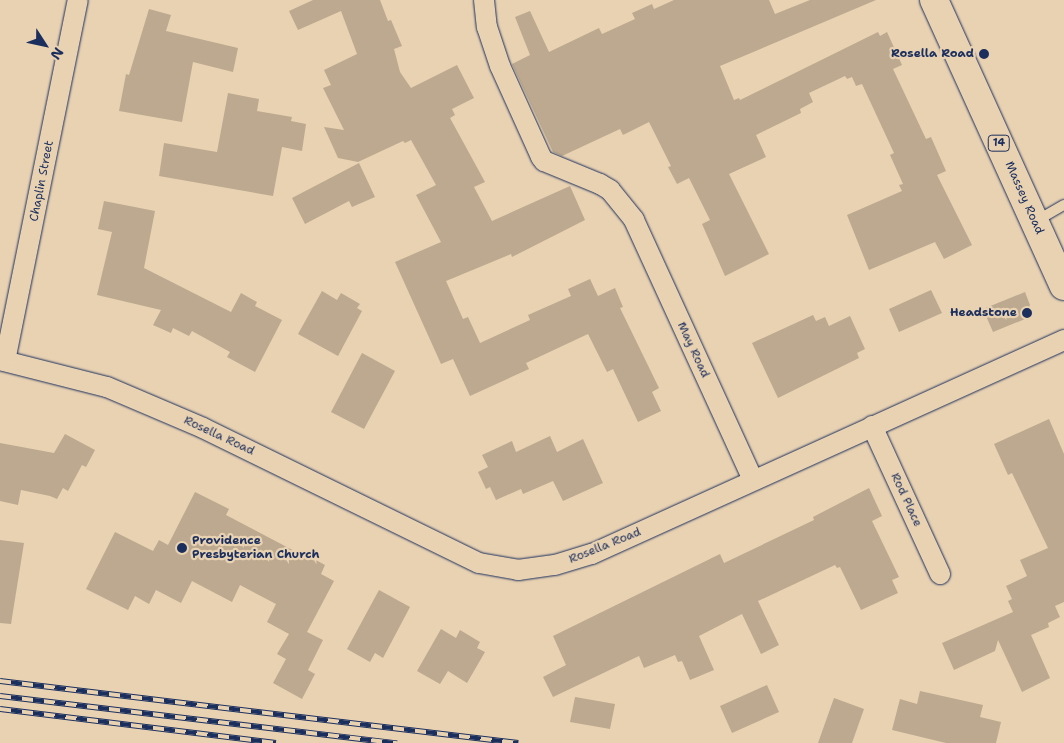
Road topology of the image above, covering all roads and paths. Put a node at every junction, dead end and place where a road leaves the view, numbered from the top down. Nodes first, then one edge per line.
1 (78, 0) edge
2 (484, 0) edge
3 (934, 0) edge
4 (1064, 204) edge
5 (1035, 221) junction
6 (1064, 286) edge
7 (1064, 340) edge
8 (2, 361) edge
9 (872, 426) junction
10 (753, 480) junction
11 (940, 574) dead end

1 - 8 street, Chaplin Street
2 - 10 street, May Road
3 - 5 main road, Massey Road / 14
4 - 5 lane
5 - 6 main road, Massey Road / 14
7 - 9 street, Rosella Road
8 - 10 street, Rosella Road
9 - 10 street, Rosella Road
9 - 11 street, Rod Place

